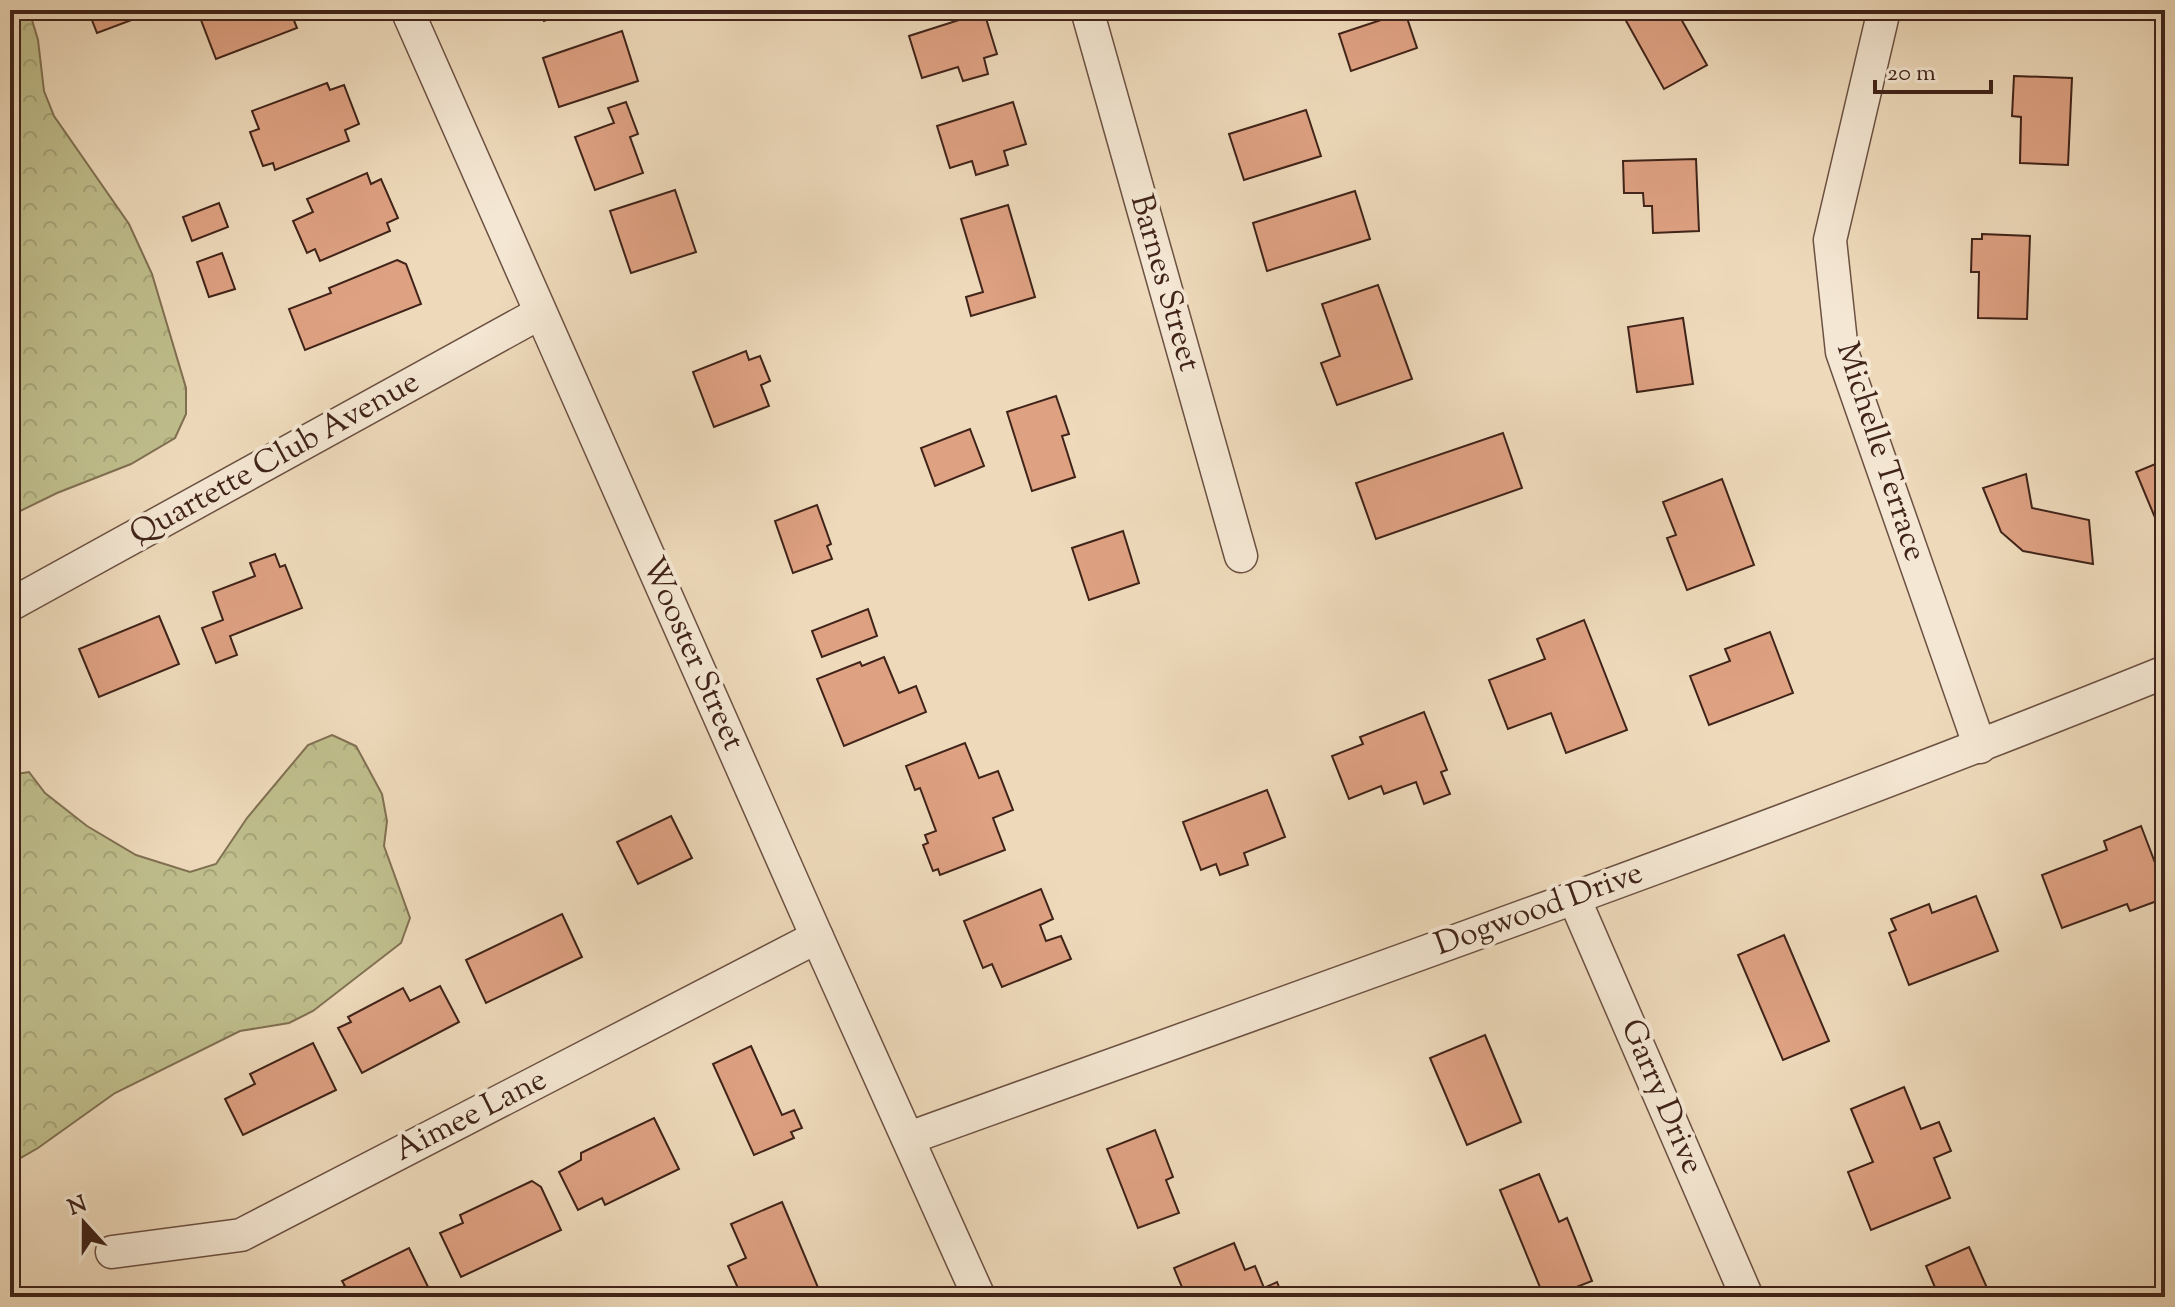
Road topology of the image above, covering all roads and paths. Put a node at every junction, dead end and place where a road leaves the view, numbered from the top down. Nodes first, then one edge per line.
1 (407, 10) edge
2 (1087, 10) edge
3 (1884, 10) edge
4 (540, 313) junction
5 (1241, 556) dead end
6 (10, 605) edge
7 (2165, 672) edge
8 (1980, 747) junction
9 (1574, 898) junction
10 (817, 937) junction
11 (909, 1138) junction
12 (112, 1252) dead end
13 (979, 1297) edge
14 (1747, 1297) edge

1 - 4 street, Wooster Street
2 - 5 street, Barnes Street
3 - 8 street, Michelle Terrace
4 - 6 street, Quartette Club Avenue
4 - 10 street, Wooster Street
7 - 8 street, Dogwood Drive
8 - 9 street, Dogwood Drive
9 - 11 street, Dogwood Drive
9 - 14 street, Garry Drive
10 - 11 street, Wooster Street
10 - 12 street, Aimee Lane
11 - 13 street, Wooster Street

